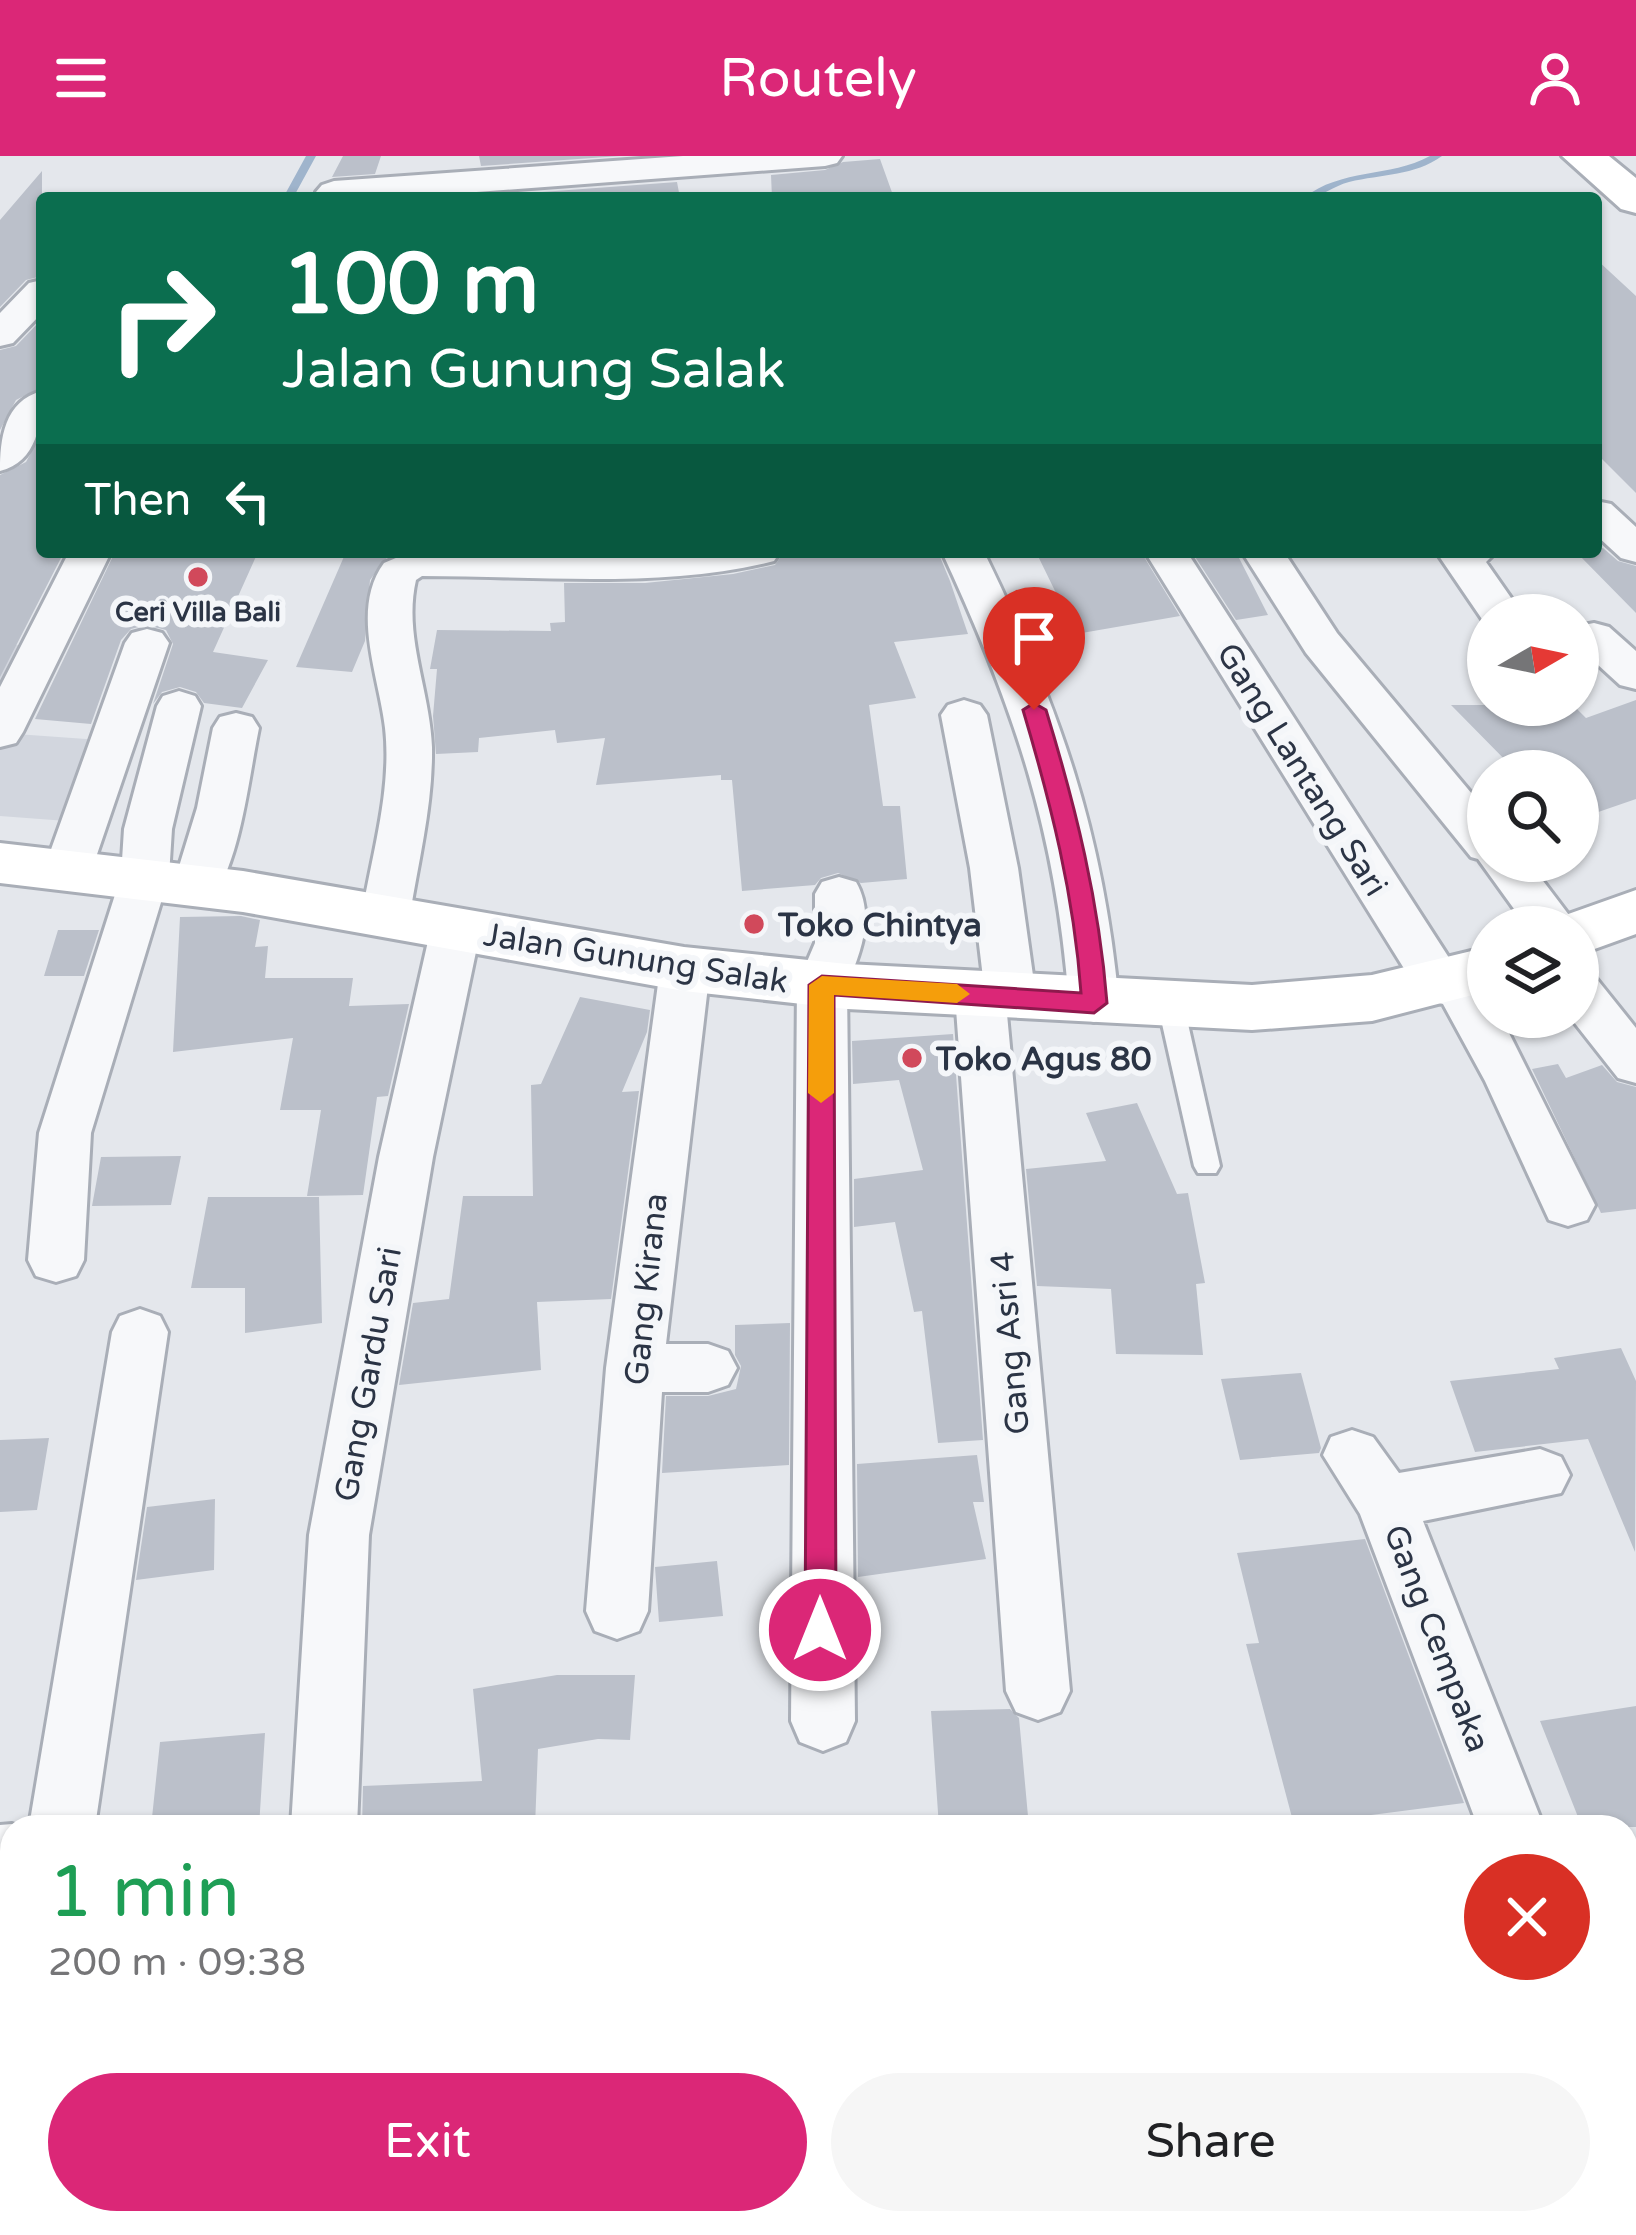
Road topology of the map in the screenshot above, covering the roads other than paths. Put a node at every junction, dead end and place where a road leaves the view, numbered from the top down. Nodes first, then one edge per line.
1 (825, 156) edge
2 (1583, 156) edge
3 (600, 166) edge
4 (410, 172) edge
5 (334, 192) dead end
6 (1636, 200) edge
7 (36, 297) edge
8 (0, 334) edge
9 (36, 412) edge
10 (0, 459) edge
11 (1602, 519) edge
12 (1636, 548) edge
13 (87, 558) edge
14 (582, 558) edge
15 (714, 558) edge
16 (966, 558) edge
17 (1170, 558) edge
18 (1267, 558) edge
19 (1461, 558) edge
20 (1486, 594) edge
21 (1599, 642) edge
22 (147, 643) dead end
23 (1636, 675) edge
24 (179, 706) dead end
25 (964, 715) dead end
26 (0, 732) edge
27 (163, 759) junction
28 (1467, 819) edge
29 (0, 862) edge
30 (68, 869) junction
31 (171, 881) junction
32 (1518, 882) edge
33 (839, 894) dead end
34 (1537, 906) edge
35 (1636, 911) edge
36 (386, 914) junction
37 (1599, 925) edge
38 (457, 928) junction
39 (685, 969) junction
40 (1462, 979) edge
41 (822, 985) junction
42 (995, 996) junction
43 (1094, 1003) junction
44 (1171, 1006) junction
45 (1599, 1017) edge
46 (1636, 1064) edge
47 (1207, 1166) dead end
48 (1568, 1204) dead end
49 (56, 1260) dead end
50 (140, 1332) dead end
51 (635, 1368) junction
52 (708, 1368) dead end
53 (1540, 1475) dead end
54 (617, 1611) dead end
55 (1038, 1691) dead end
56 (823, 1721) dead end
57 (64, 1815) edge
58 (324, 1815) edge
59 (1505, 1815) edge

1 - 3 street
2 - 6 main road
3 - 4 street
4 - 5 street
7 - 8 street
9 - 10 street
11 - 12 street
13 - 26 street
14 - 15 street
14 - 36 street
16 - 43 street
17 - 40 street, Gang Lantang Sari
18 - 28 street
19 - 20 street
21 - 23 street
22 - 30 street
24 - 27 street
25 - 42 street, Gang Asri 4
27 - 31 street
27 - 31 street
29 - 30 main road, Jalan Gunung Salak
30 - 31 main road, Jalan Gunung Salak
31 - 36 main road, Jalan Gunung Salak
31 - 49 street
32 - 34 street
33 - 41 street
35 - 37 main road
36 - 38 main road, Jalan Gunung Salak
38 - 39 main road, Jalan Gunung Salak
38 - 58 street, Gang Gardu Sari
39 - 41 main road, Jalan Gunung Salak
39 - 51 street, Gang Kirana
40 - 44 main road, Jalan Gunung Salak
40 - 48 street, Gang Lantang Sari
41 - 42 main road, Jalan Gunung Salak
41 - 56 street
42 - 43 main road, Jalan Gunung Salak
42 - 55 street, Gang Asri 4
43 - 44 main road, Jalan Gunung Salak
44 - 47 lane
45 - 46 street
50 - 57 street
51 - 52 street
51 - 54 street, Gang Kirana
53 - 59 street, Gang Cempaka

